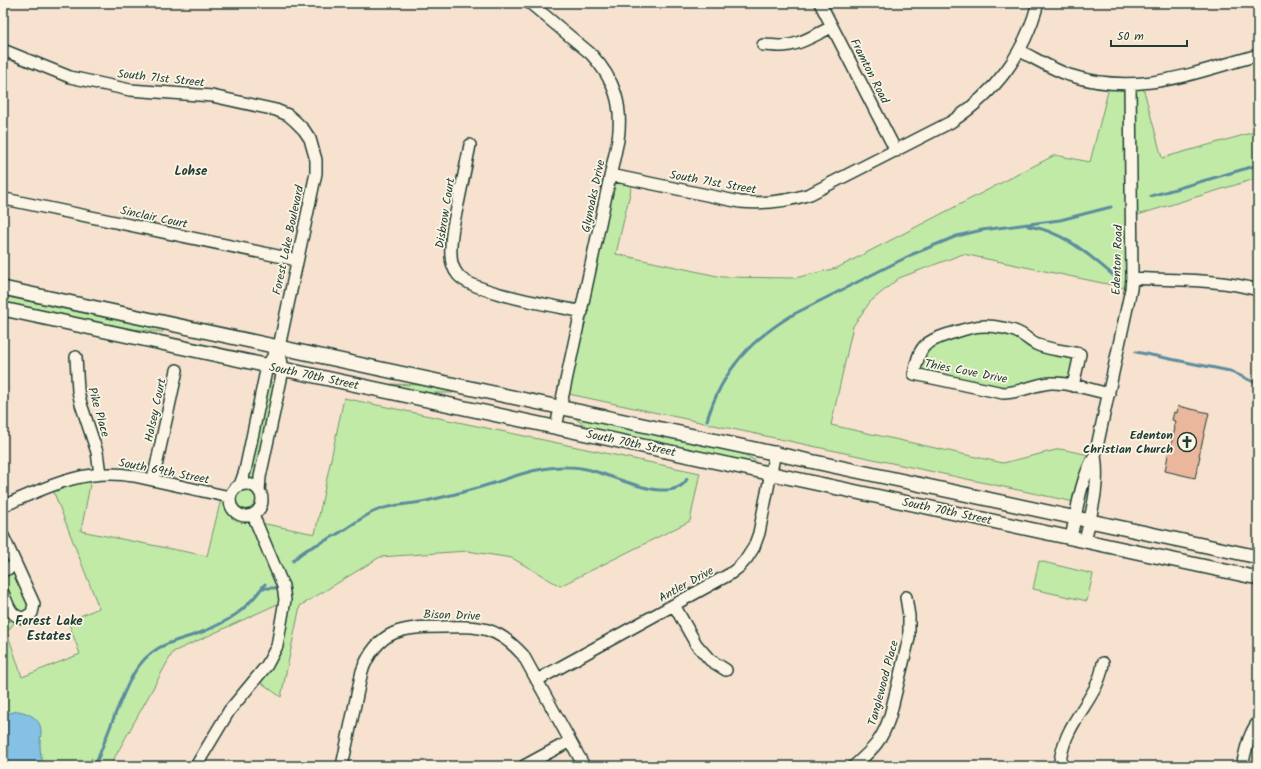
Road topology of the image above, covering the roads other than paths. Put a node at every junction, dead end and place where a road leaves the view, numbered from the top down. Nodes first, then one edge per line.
1 (530, 3) edge
2 (820, 3) edge
3 (1038, 3) edge
4 (832, 27) junction
5 (763, 45) dead end
6 (3, 50) edge
7 (1020, 51) junction
8 (1258, 55) edge
9 (1130, 84) junction
10 (310, 139) joint
11 (470, 145) dead end
12 (896, 151) junction
13 (611, 175) junction
14 (5, 198) dead end
15 (297, 260) junction
16 (1132, 278) junction
17 (3, 288) edge
18 (1258, 290) edge
19 (3, 309) edge
20 (582, 312) junction
21 (279, 347) junction
22 (76, 357) dead end
23 (267, 366) junction
24 (177, 370) dead end
25 (283, 370) junction
26 (1073, 386) junction
27 (1109, 394) junction
28 (561, 407) junction
29 (556, 428) junction
30 (775, 452) junction
31 (1095, 456) junction
32 (770, 473) junction
33 (100, 474) junction
34 (153, 480) junction
35 (240, 485) junction
36 (259, 491) junction
37 (230, 497) junction
38 (3, 506) edge
39 (253, 515) junction
40 (1075, 518) junction
41 (1089, 520) junction
42 (3, 536) edge
43 (1071, 538) junction
44 (1085, 541) junction
45 (1258, 556) edge
46 (16, 565) junction
47 (3, 571) edge
48 (1258, 578) edge
49 (3, 593) edge
50 (906, 597) dead end
51 (674, 605) junction
52 (1103, 664) dead end
53 (726, 670) dead end
54 (537, 680) junction
55 (1258, 722) edge
56 (570, 741) junction
57 (196, 766) edge
58 (342, 766) edge
59 (524, 766) edge
60 (584, 766) edge
61 (854, 766) edge
62 (1059, 766) edge
63 (1242, 766) edge

1 - 13 street, Glynoaks Drive
2 - 4 street, Framton Road
3 - 7 street, South 71st Street
4 - 5 street
4 - 12 street, Framton Road
6 - 10 street, South 71st Street
7 - 9 street
7 - 12 street, South 71st Street
8 - 9 street
9 - 16 street, Edenton Road
10 - 15 street, Forest Lake Boulevard
11 - 20 street, Disbrow Court
12 - 13 street, South 71st Street
13 - 20 street, Glynoaks Drive
14 - 15 street, Sinclair Court
15 - 21 street, Forest Lake Boulevard
16 - 18 street
16 - 27 street, Edenton Road
17 - 21 main road, South 70th Street
19 - 23 main road, South 70th Street
20 - 28 street, Glynoaks Drive
21 - 23 street, Forest Lake Boulevard
21 - 25 street, Forest Lake Boulevard
21 - 28 main road, South 70th Street
22 - 33 street, Pike Place
23 - 25 main road, South 70th Street
23 - 35 street, Forest Lake Boulevard
24 - 34 street, Halsey Court
25 - 29 main road, South 70th Street
25 - 36 street, Forest Lake Boulevard
26 - 26 street, Thies Cove Drive
26 - 27 street, Thies Cove Drive
27 - 31 street, Edenton Road
28 - 29 street, Glynoaks Drive
28 - 30 main road, South 70th Street
29 - 32 main road, South 70th Street
30 - 32 street, Antler Drive
30 - 40 main road, South 70th Street
31 - 40 street, Edenton Road
31 - 41 street, Edenton Road
32 - 43 main road, South 70th Street
32 - 51 street, Antler Drive
33 - 34 street, South 69th Street
33 - 38 street, South 69th Street
34 - 37 street, South 69th Street
35 - 36 street
35 - 37 street
36 - 39 street
37 - 39 street
39 - 57 street
40 - 41 main road, South 70th Street
40 - 43 street, Edenton Road
41 - 44 street, Edenton Road
41 - 45 main road, South 70th Street
42 - 46 street
43 - 44 main road, South 70th Street
44 - 48 main road, South 70th Street
46 - 47 street
46 - 49 street
50 - 61 street, Tanglewood Place
51 - 53 street
51 - 54 street, Antler Drive
52 - 62 street
54 - 56 street, Bison Drive
54 - 58 street, Bison Drive
55 - 63 street
56 - 59 street
56 - 60 street, Bison Drive

